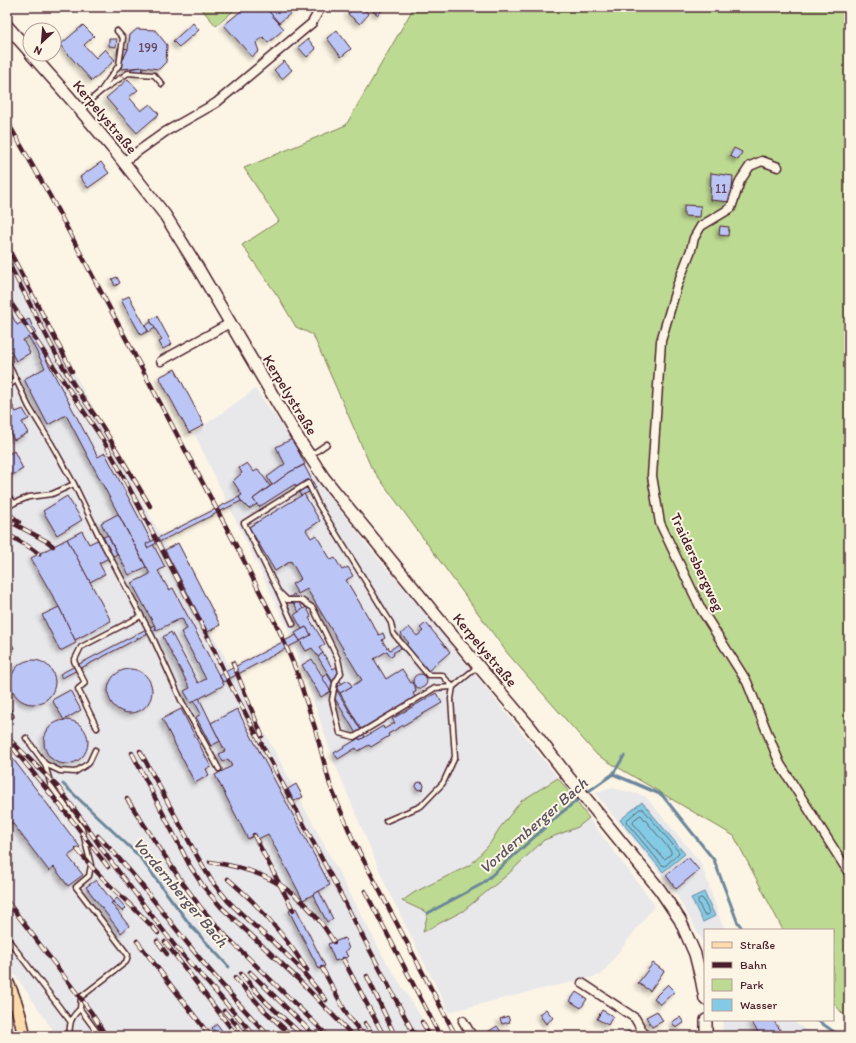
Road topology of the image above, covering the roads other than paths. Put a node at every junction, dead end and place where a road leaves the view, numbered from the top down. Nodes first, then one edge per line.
1 (321, 7) edge
2 (7, 26) edge
3 (117, 31) dead end
4 (22, 43) edge
5 (39, 62) edge
6 (162, 84) dead end
7 (101, 91) junction
8 (80, 110) junction
9 (123, 162) junction
10 (778, 167) dead end
11 (230, 323) junction
12 (7, 361) edge
13 (161, 362) dead end
14 (16, 380) junction
15 (7, 387) edge
16 (328, 444) dead end
17 (309, 456) junction
18 (74, 484) junction
19 (7, 496) edge
20 (14, 503) junction
21 (7, 508) edge
22 (278, 591) junction
23 (141, 616) junction
24 (293, 624) dead end
25 (479, 665) junction
26 (453, 687) junction
27 (7, 709) edge
28 (11, 716) dead end
29 (97, 728) dead end
30 (26, 738) dead end
31 (95, 750) dead end
32 (45, 764) junction
33 (219, 769) dead end
34 (386, 821) dead end
35 (849, 873) edge
36 (7, 938) edge
37 (7, 982) edge
38 (582, 983) dead end
39 (704, 994) edge
40 (80, 1009) junction
41 (463, 1020) dead end
42 (70, 1021) junction
43 (706, 1021) edge
44 (24, 1036) edge
45 (69, 1036) edge
46 (100, 1036) edge
47 (472, 1036) edge
48 (645, 1036) edge
49 (706, 1036) edge

1 - 9 street
2 - 4 main road, Kerpelystraße
3 - 7 lane
5 - 8 main road, Kerpelystraße
7 -> 6 lane
7 - 8 lane
8 - 9 main road, Kerpelystraße
9 - 11 main road, Kerpelystraße
10 - 35 street, Traidersbergweg
11 - 13 street
11 - 17 main road, Kerpelystraße
12 - 14 lane
14 - 15 lane
14 - 18 lane
16 - 17 lane
17 - 25 main road, Kerpelystraße
18 - 20 lane
18 - 23 lane
19 - 20 lane
20 - 21 lane
22 - 24 lane
22 - 26 lane
22 - 26 lane
23 - 29 lane
23 - 33 lane
25 - 26 lane
25 - 39 main road, Kerpelystraße
26 - 34 lane
27 - 28 lane
30 - 32 lane
31 - 32 lane
32 - 40 lane
36 - 42 lane
37 - 44 main road
38 - 48 street
40 - 42 lane
40 - 46 lane
41 - 47 street
42 - 45 lane
43 - 49 main road

